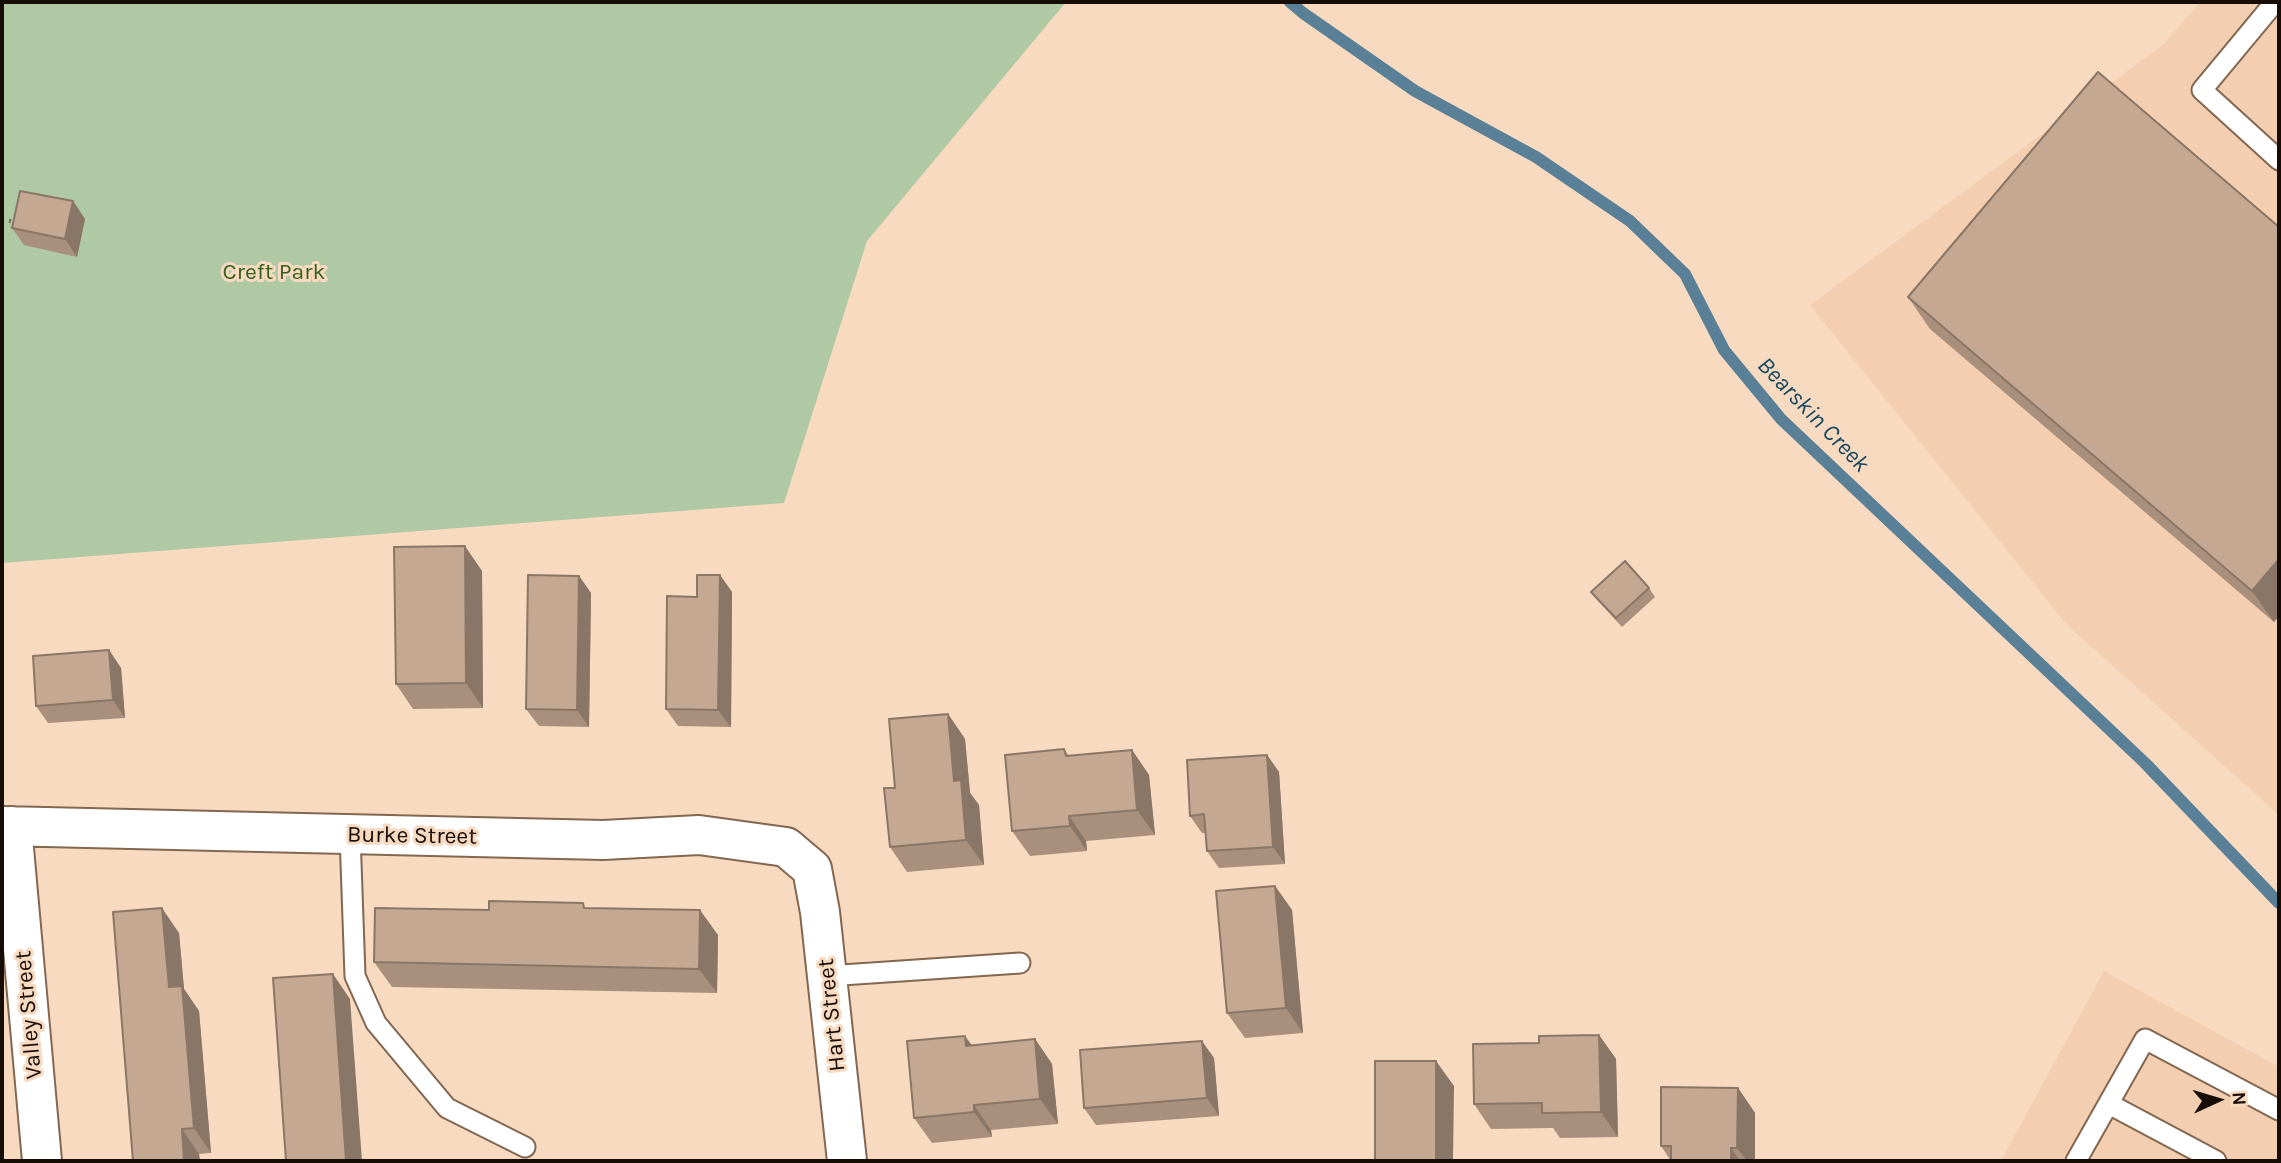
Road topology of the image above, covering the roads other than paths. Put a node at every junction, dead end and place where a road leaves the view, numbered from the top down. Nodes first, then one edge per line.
1 (2275, 2) edge
2 (2279, 160) edge
3 (7, 826) edge
4 (349, 834) junction
5 (812, 869) joint
6 (1020, 963) dead end
7 (827, 976) junction
8 (2109, 1104) junction
9 (2279, 1110) edge
10 (525, 1147) dead end
11 (42, 1161) edge
12 (847, 1161) edge
13 (2076, 1161) edge
14 (2216, 1161) edge

1 - 2 lane
3 - 4 street, Burke Street
3 - 11 street, Valley Street
4 - 5 street, Burke Street
4 - 10 lane
5 - 7 street, Hart Street
6 - 7 lane
7 - 12 street, Hart Street
8 - 9 lane
8 - 13 lane
8 - 14 lane

